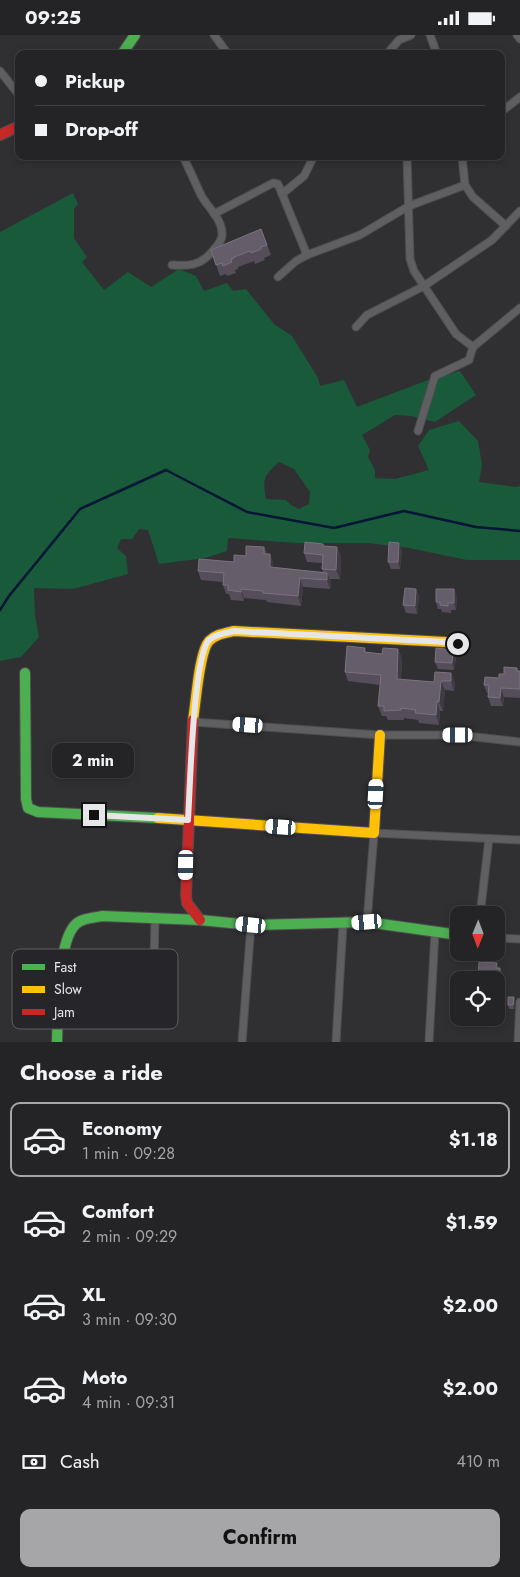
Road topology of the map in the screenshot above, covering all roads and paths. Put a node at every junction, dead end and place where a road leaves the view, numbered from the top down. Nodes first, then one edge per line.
1 (135, 35) edge
2 (214, 35) edge
3 (411, 35) edge
4 (430, 35) edge
5 (517, 35) edge
6 (520, 39) edge
7 (125, 50) edge
8 (225, 50) edge
9 (390, 50) edge
10 (436, 50) edge
11 (0, 71) edge
12 (15, 90) edge
13 (520, 97) edge
14 (505, 109) edge
15 (15, 127) edge
16 (0, 135) edge
17 (185, 160) edge
18 (312, 160) edge
19 (407, 160) edge
20 (462, 160) edge
21 (465, 185) junction
22 (282, 194) junction
23 (409, 206) junction
24 (520, 211) edge
25 (214, 214) junction
26 (506, 226) junction
27 (307, 255) junction
28 (172, 265) dead end
29 (278, 277) dead end
30 (424, 287) junction
31 (520, 308) edge
32 (356, 327) dead end
33 (474, 347) junction
34 (418, 431) dead end
35 (458, 644) dead end
36 (24, 673) dead end
37 (193, 721) junction
38 (380, 735) junction
39 (520, 742) edge
40 (188, 820) junction
41 (374, 833) junction
42 (489, 839) junction
43 (520, 840) edge
44 (481, 906) edge
45 (155, 918) junction
46 (200, 919) junction
47 (367, 922) junction
48 (343, 924) junction
49 (251, 925) junction
50 (435, 932) junction
51 (450, 934) edge
52 (505, 938) edge
53 (520, 939) edge
54 (65, 949) edge
55 (154, 949) edge
56 (520, 1002) edge
57 (58, 1029) edge
58 (57, 1042) edge
59 (242, 1042) edge
60 (336, 1042) edge
61 (429, 1042) edge
62 (518, 1042) edge

1 - 7 street
2 - 8 street
3 - 9 street
4 - 10 street
5 - 6 street
11 - 12 street
13 - 14 street
15 - 16 street
17 - 25 street
18 - 22 street
19 - 23 street
20 - 21 street
21 - 23 street
21 - 26 street
22 - 25 street
22 - 27 street
23 - 27 street
23 - 30 street
24 - 26 street
25 - 28 street
26 - 30 street
27 - 29 street
30 - 32 street
30 - 33 street
31 - 33 street
33 - 34 street
35 - 37 street
36 - 40 street
37 - 38 street
37 - 40 street
38 - 39 street
38 - 41 street
40 - 41 street
40 - 46 street
41 - 42 street
41 - 47 street
42 - 43 street
42 - 44 street
45 - 46 street
45 - 54 street
45 - 55 street
46 - 49 street
47 - 48 street
47 - 50 street
48 - 49 street
48 - 60 street
49 - 59 street
50 - 51 street
50 - 61 street
52 - 53 street
56 - 62 street
57 - 58 street

